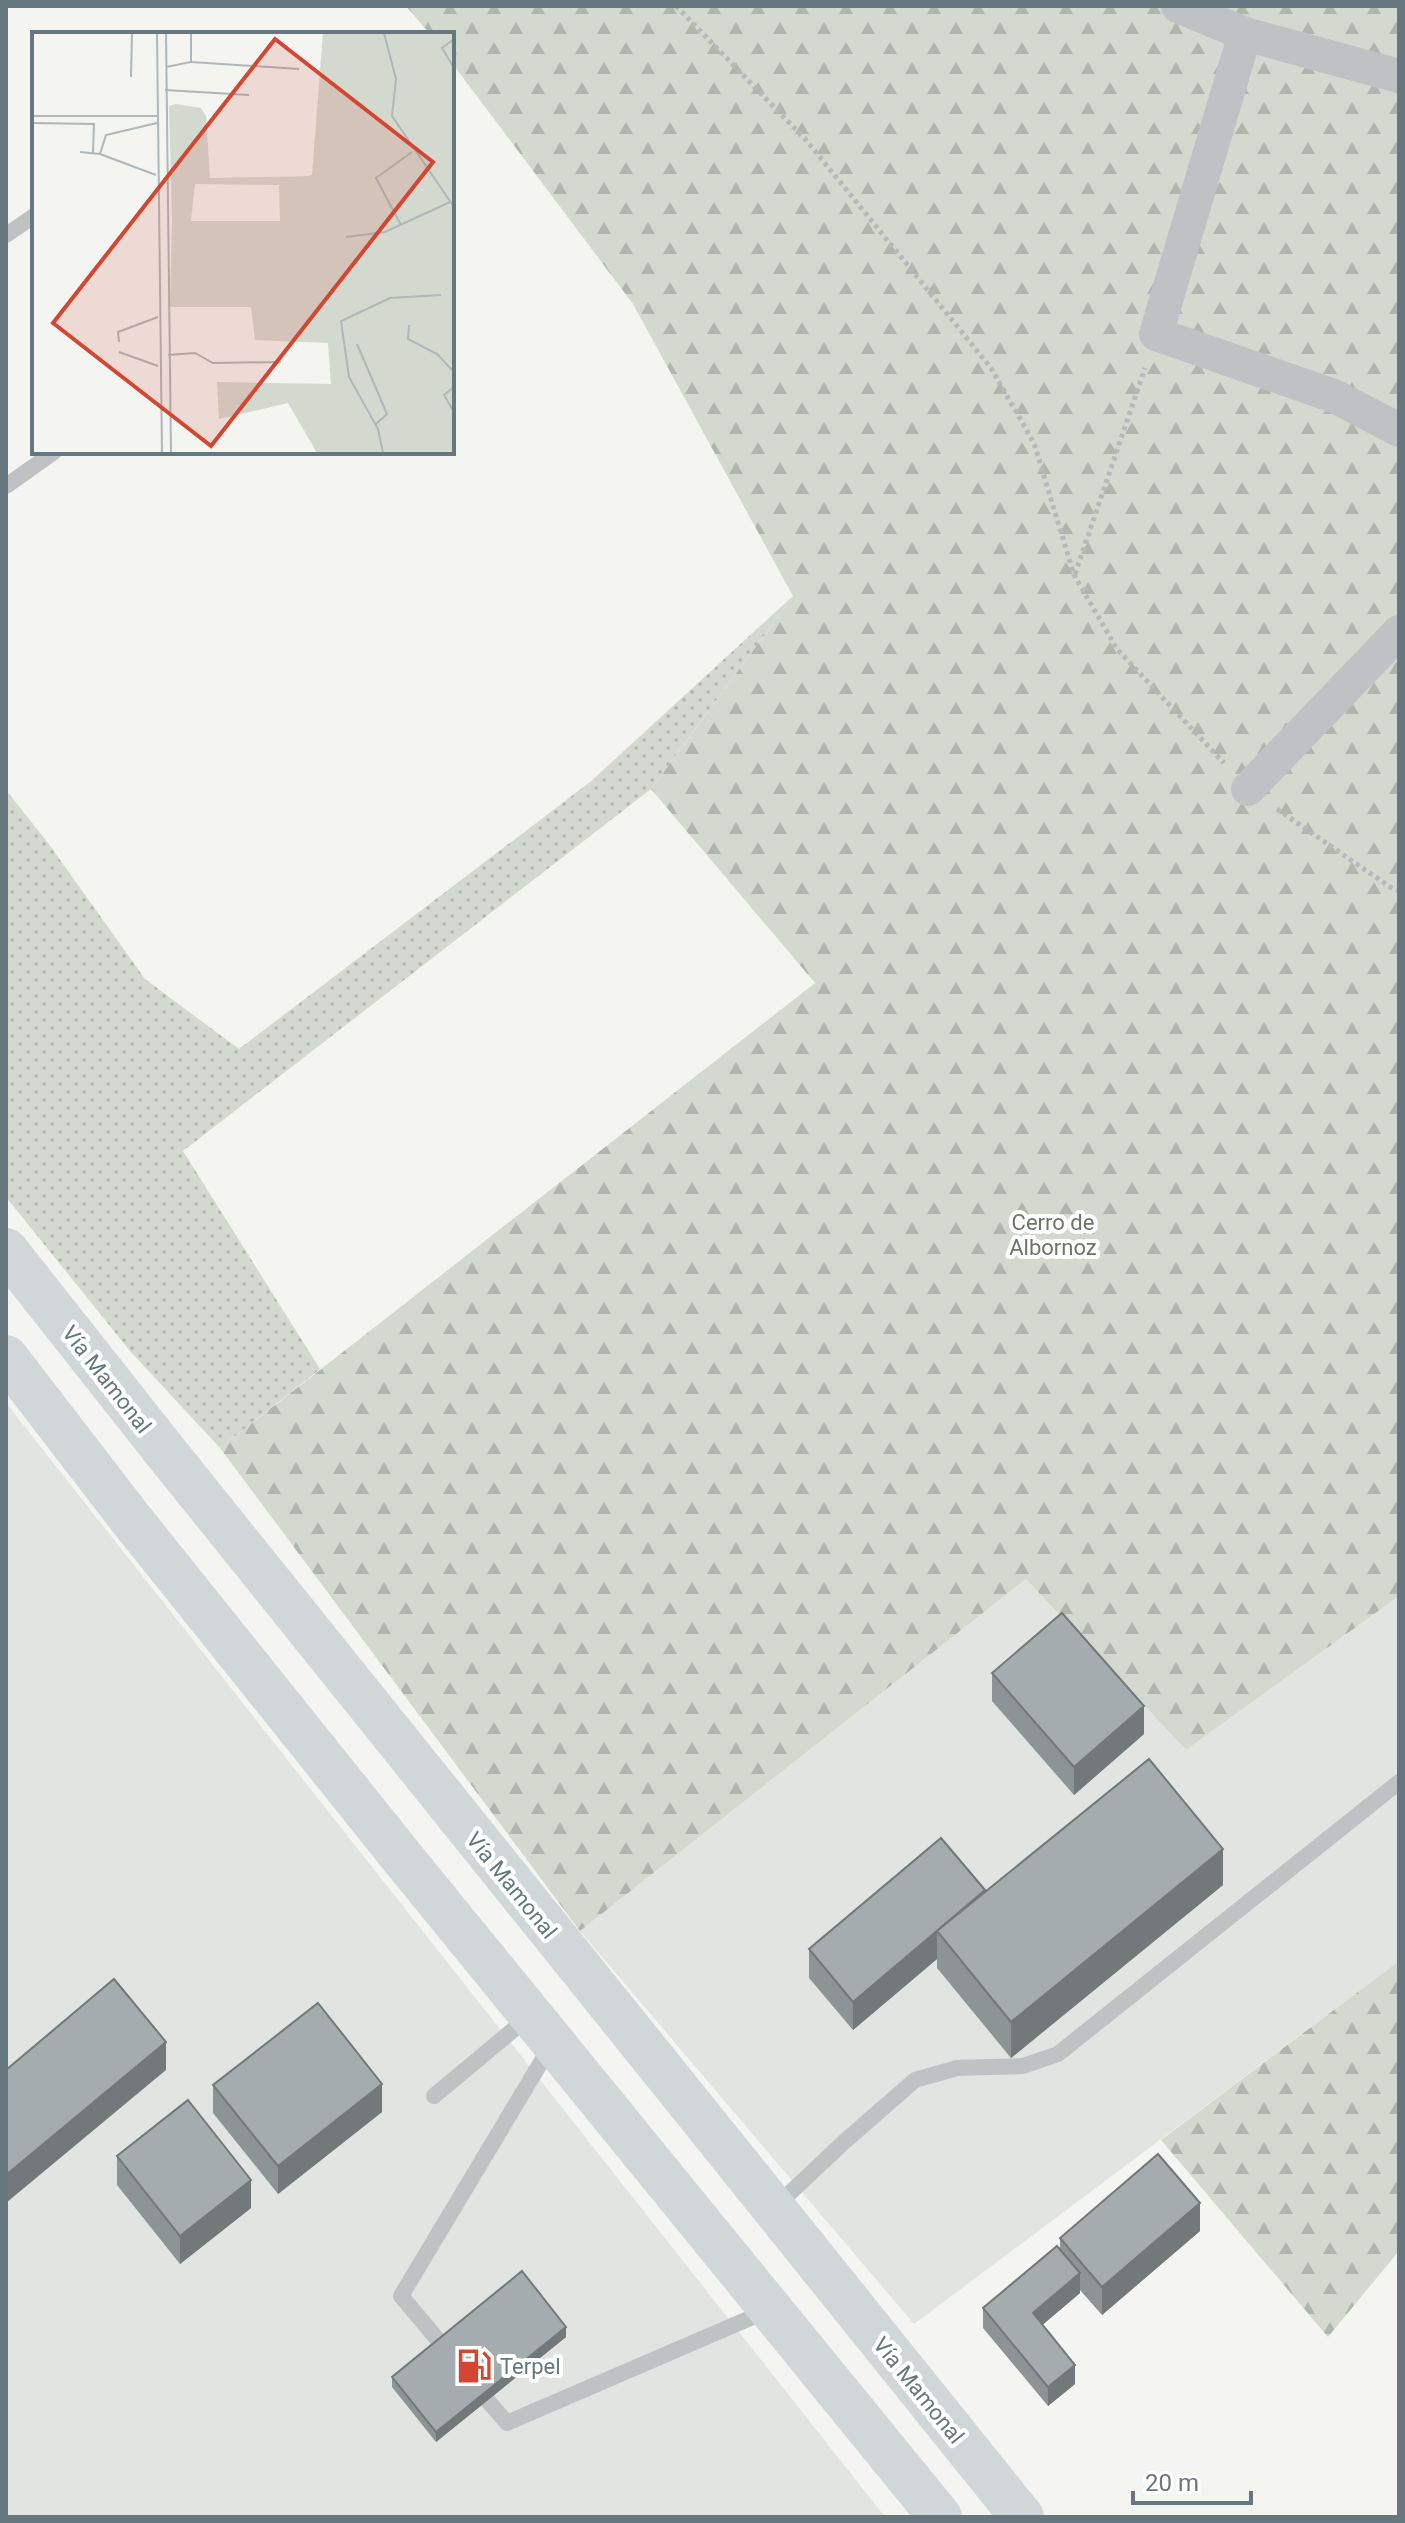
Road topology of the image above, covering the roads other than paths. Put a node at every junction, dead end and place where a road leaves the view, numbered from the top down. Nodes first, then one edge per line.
1 (1178, 6) edge
2 (1245, 34) junction
3 (1399, 76) edge
4 (32, 217) edge
5 (6, 235) edge
6 (1399, 430) edge
7 (51, 454) edge
8 (6, 486) edge
9 (1399, 632) edge
10 (1248, 789) road end
11 (6, 1250) edge
12 (6, 1357) edge
13 (1399, 1782) edge
14 (542, 2028) junction
15 (434, 2096) dead end
16 (773, 2209) junction
17 (770, 2310) junction
18 (443, 2346) edge
19 (488, 2401) edge
20 (940, 2517) edge
21 (1022, 2517) edge

1 - 2 street
2 - 3 street
2 - 6 street
4 - 5 lane
7 - 8 lane
9 - 10 street
11 - 16 main road, Vía Mamonal
12 - 14 main road
13 - 16 lane
14 - 15 lane
14 - 17 main road
14 - 18 lane
16 - 21 main road, Vía Mamonal
17 - 19 lane
17 - 20 main road

